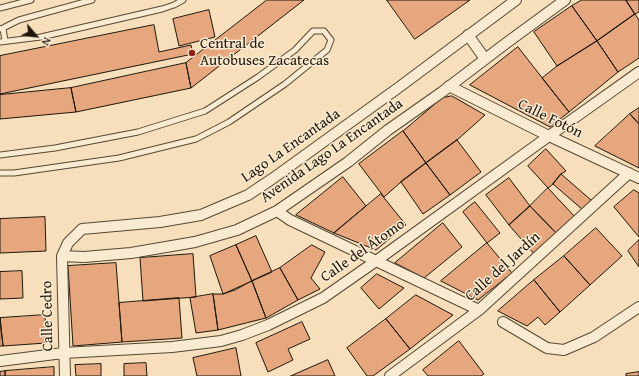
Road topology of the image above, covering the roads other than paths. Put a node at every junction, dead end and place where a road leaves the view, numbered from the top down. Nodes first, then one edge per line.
1 (31, 0) edge
2 (92, 0) edge
3 (183, 0) edge
4 (516, 0) edge
5 (565, 0) edge
6 (0, 8) edge
7 (1, 29) edge
8 (468, 35) junction
9 (2, 41) edge
10 (485, 59) junction
11 (639, 72) edge
12 (449, 86) junction
13 (548, 136) junction
14 (0, 155) edge
15 (0, 173) edge
16 (629, 173) junction
17 (639, 178) edge
18 (277, 211) junction
19 (62, 256) junction
20 (376, 261) junction
21 (639, 307) edge
22 (479, 310) junction
23 (503, 322) dead end
24 (64, 353) junction
25 (0, 360) edge
26 (65, 376) edge
27 (390, 376) edge

1 - 6 lane
2 - 7 lane
3 - 9 lane
4 - 8 street, Lago La Encantada
5 - 10 street, Avenida Lago La Encantada
7 - 9 lane
8 - 10 street
8 - 19 street, Lago La Encantada
10 - 12 street, Avenida Lago La Encantada
11 - 13 street, Calle del Átomo
12 - 13 street, Calle Fotón
12 - 18 street, Avenida Lago La Encantada
13 - 16 street, Calle Fotón
13 - 20 street, Calle del Átomo
14 - 15 lane
16 - 17 street, Calle Fotón
16 - 22 street, Calle del Jardín
18 - 19 street, Avenida Lago La Encantada
18 - 20 street
19 - 24 street, Calle Cedro
20 - 22 street
20 - 24 street, Calle del Átomo
21 - 23 street
22 - 27 street, Calle del Jardín
24 - 25 street, Calle del Átomo
24 - 26 street, Calle Cedro

